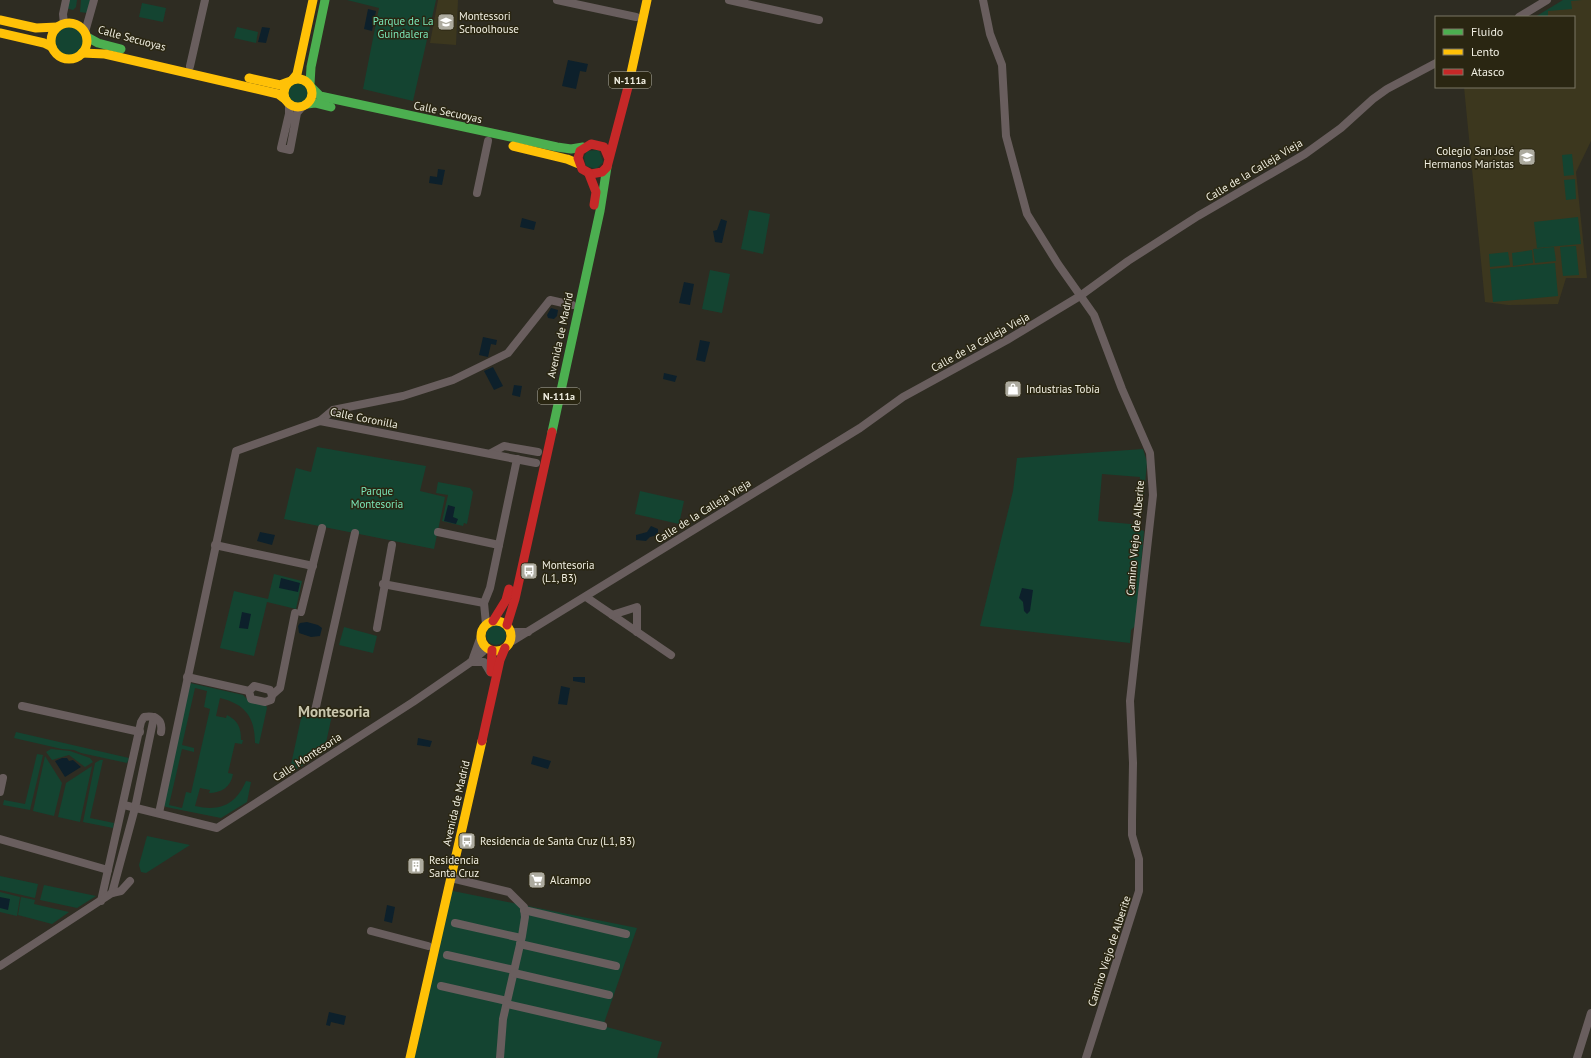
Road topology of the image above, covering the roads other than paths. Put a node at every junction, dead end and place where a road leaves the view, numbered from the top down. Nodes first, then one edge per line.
1 (66, 0) edge
2 (94, 0) edge
3 (205, 0) edge
4 (313, 0) edge
5 (325, 0) edge
6 (557, 0) edge
7 (639, 0) edge
8 (647, 0) edge
9 (729, 0) edge
10 (983, 0) edge
11 (1547, 0) edge
12 (1521, 16) edge
13 (636, 17) junction
14 (0, 20) edge
15 (819, 20) dead end
16 (61, 26) junction
17 (0, 33) edge
18 (86, 34) junction
19 (52, 47) junction
20 (82, 53) junction
21 (1435, 64) edge
22 (190, 66) junction
23 (290, 81) junction
24 (311, 86) junction
25 (287, 102) junction
26 (305, 105) junction
27 (488, 140) junction
28 (596, 144) junction
29 (583, 147) junction
30 (608, 163) junction
31 (579, 164) junction
32 (589, 174) junction
33 (477, 193) dead end
34 (1080, 296) junction
35 (572, 305) junction
36 (320, 420) junction
37 (538, 452) junction
38 (491, 453) junction
39 (517, 459) junction
40 (536, 463) junction
41 (322, 528) dead end
42 (438, 532) dead end
43 (355, 533) dead end
44 (215, 545) junction
45 (392, 545) dead end
46 (499, 545) junction
47 (313, 566) junction
48 (383, 584) junction
49 (586, 597) junction
50 (484, 603) junction
51 (612, 615) junction
52 (490, 623) junction
53 (377, 628) dead end
54 (509, 629) junction
55 (528, 632) junction
56 (637, 632) junction
57 (481, 636) junction
58 (507, 646) junction
59 (490, 649) junction
60 (671, 655) dead end
61 (471, 662) junction
62 (490, 675) junction
63 (187, 677) junction
64 (249, 691) junction
65 (272, 695) junction
66 (22, 706) dead end
67 (315, 711) dead end
68 (154, 717) junction
69 (140, 732) junction
70 (161, 732) dead end
71 (3, 778) dead end
72 (0, 792) edge
73 (124, 805) junction
74 (135, 808) junction
75 (159, 813) junction
76 (0, 839) edge
77 (108, 870) junction
78 (451, 878) junction
79 (130, 881) dead end
80 (112, 893) junction
81 (101, 901) junction
82 (524, 910) junction
83 (456, 923) dead end
84 (371, 931) dead end
85 (626, 934) dead end
86 (521, 941) junction
87 (428, 946) junction
88 (447, 956) dead end
89 (0, 966) edge
90 (616, 966) dead end
91 (514, 972) junction
92 (441, 986) dead end
93 (609, 995) dead end
94 (507, 1003) junction
95 (1591, 1013) edge
96 (602, 1026) dead end
97 (403, 1058) edge
98 (410, 1058) edge
99 (500, 1058) edge
100 (1086, 1058) edge
101 (1577, 1058) edge

1 - 16 street
2 - 18 street
3 - 22 street
4 - 23 main road
5 - 24 main road
6 - 13 street
7 - 13 main road, N-111a
8 - 30 main road, Avenida de Madrid / N-111a
9 - 15 street
10 - 34 street, Camino Viejo de Alberite
11 - 12 street
13 - 28 main road, N-111a
14 - 16 main road
16 - 18 main road
16 - 19 main road
17 - 19 main road
18 - 20 main road
18 - 22 main road, Calle Secuoyas
19 - 20 main road
20 - 25 main road, Calle Secuoyas
21 - 34 street, Calle de la Calleja Vieja
22 - 23 main road, Calle Secuoyas
23 - 24 main road
23 - 25 main road
24 - 26 main road
24 - 29 main road, Calle Secuoyas
25 - 26 main road
25 - 26 street
26 - 27 main road, Calle Secuoyas
27 - 31 main road, Calle Secuoyas
27 - 33 street
28 - 29 main road
28 - 30 main road
29 - 31 main road
30 - 32 main road
30 - 54 main road, Avenida de Madrid / N-111a
31 - 32 main road, N-111a
32 - 35 main road, Avenida de Madrid / N-111a
34 - 49 street, Calle de la Calleja Vieja
34 - 100 street, Camino Viejo de Alberite
35 - 36 street
35 - 37 main road, Avenida de Madrid / N-111a
36 - 38 street, Calle Coronilla
36 - 44 street, Calle Coronilla
37 - 38 street, Calle Coronilla
37 - 40 main road, Avenida de Madrid / N-111a
38 - 39 street, Calle Coronilla
39 - 40 street, Calle Coronilla
39 - 46 street
40 - 52 main road, Avenida de Madrid / N-111a
41 - 47 street
42 - 46 street
43 - 67 street
44 - 47 street
44 - 63 street
45 - 48 street
46 - 50 street
47 - 65 street
48 - 50 street
48 - 53 street
49 - 51 street
49 - 55 street, Calle de la Calleja Vieja
50 - 52 street
51 - 56 street
51 - 56 street
52 - 54 main road
52 - 57 main road, N-111a
54 - 55 street
54 - 58 main road, N-111a
55 - 58 street
56 - 60 street
57 - 59 main road
57 - 61 street
58 - 59 main road
58 - 78 main road, Avenida de Madrid / N-111a
59 - 61 street, Calle Montesoria
59 - 62 main road, Avenida de Madrid
61 - 62 street
61 - 75 street, Calle Montesoria
62 - 87 main road, Avenida de Madrid
63 - 64 street
63 - 75 street
64 - 65 street
64 - 65 street
66 - 69 street
68 - 69 street
68 - 70 street
68 - 74 street
69 - 73 street
71 - 72 street
73 - 74 street, Calle Montesoria
73 - 77 street
74 - 75 street, Calle Montesoria
74 - 80 street
76 - 77 street
77 - 81 street
78 - 82 street
78 - 98 main road, Avenida de Madrid / N-111a
79 - 80 street
80 - 81 street
81 - 89 street
82 - 85 street
82 - 86 street
83 - 86 street
84 - 87 street
86 - 90 street
86 - 91 street
87 - 97 main road, Avenida de Madrid
88 - 91 street
91 - 93 street
91 - 94 street
92 - 94 street
94 - 96 street
94 - 99 street
95 - 101 street

